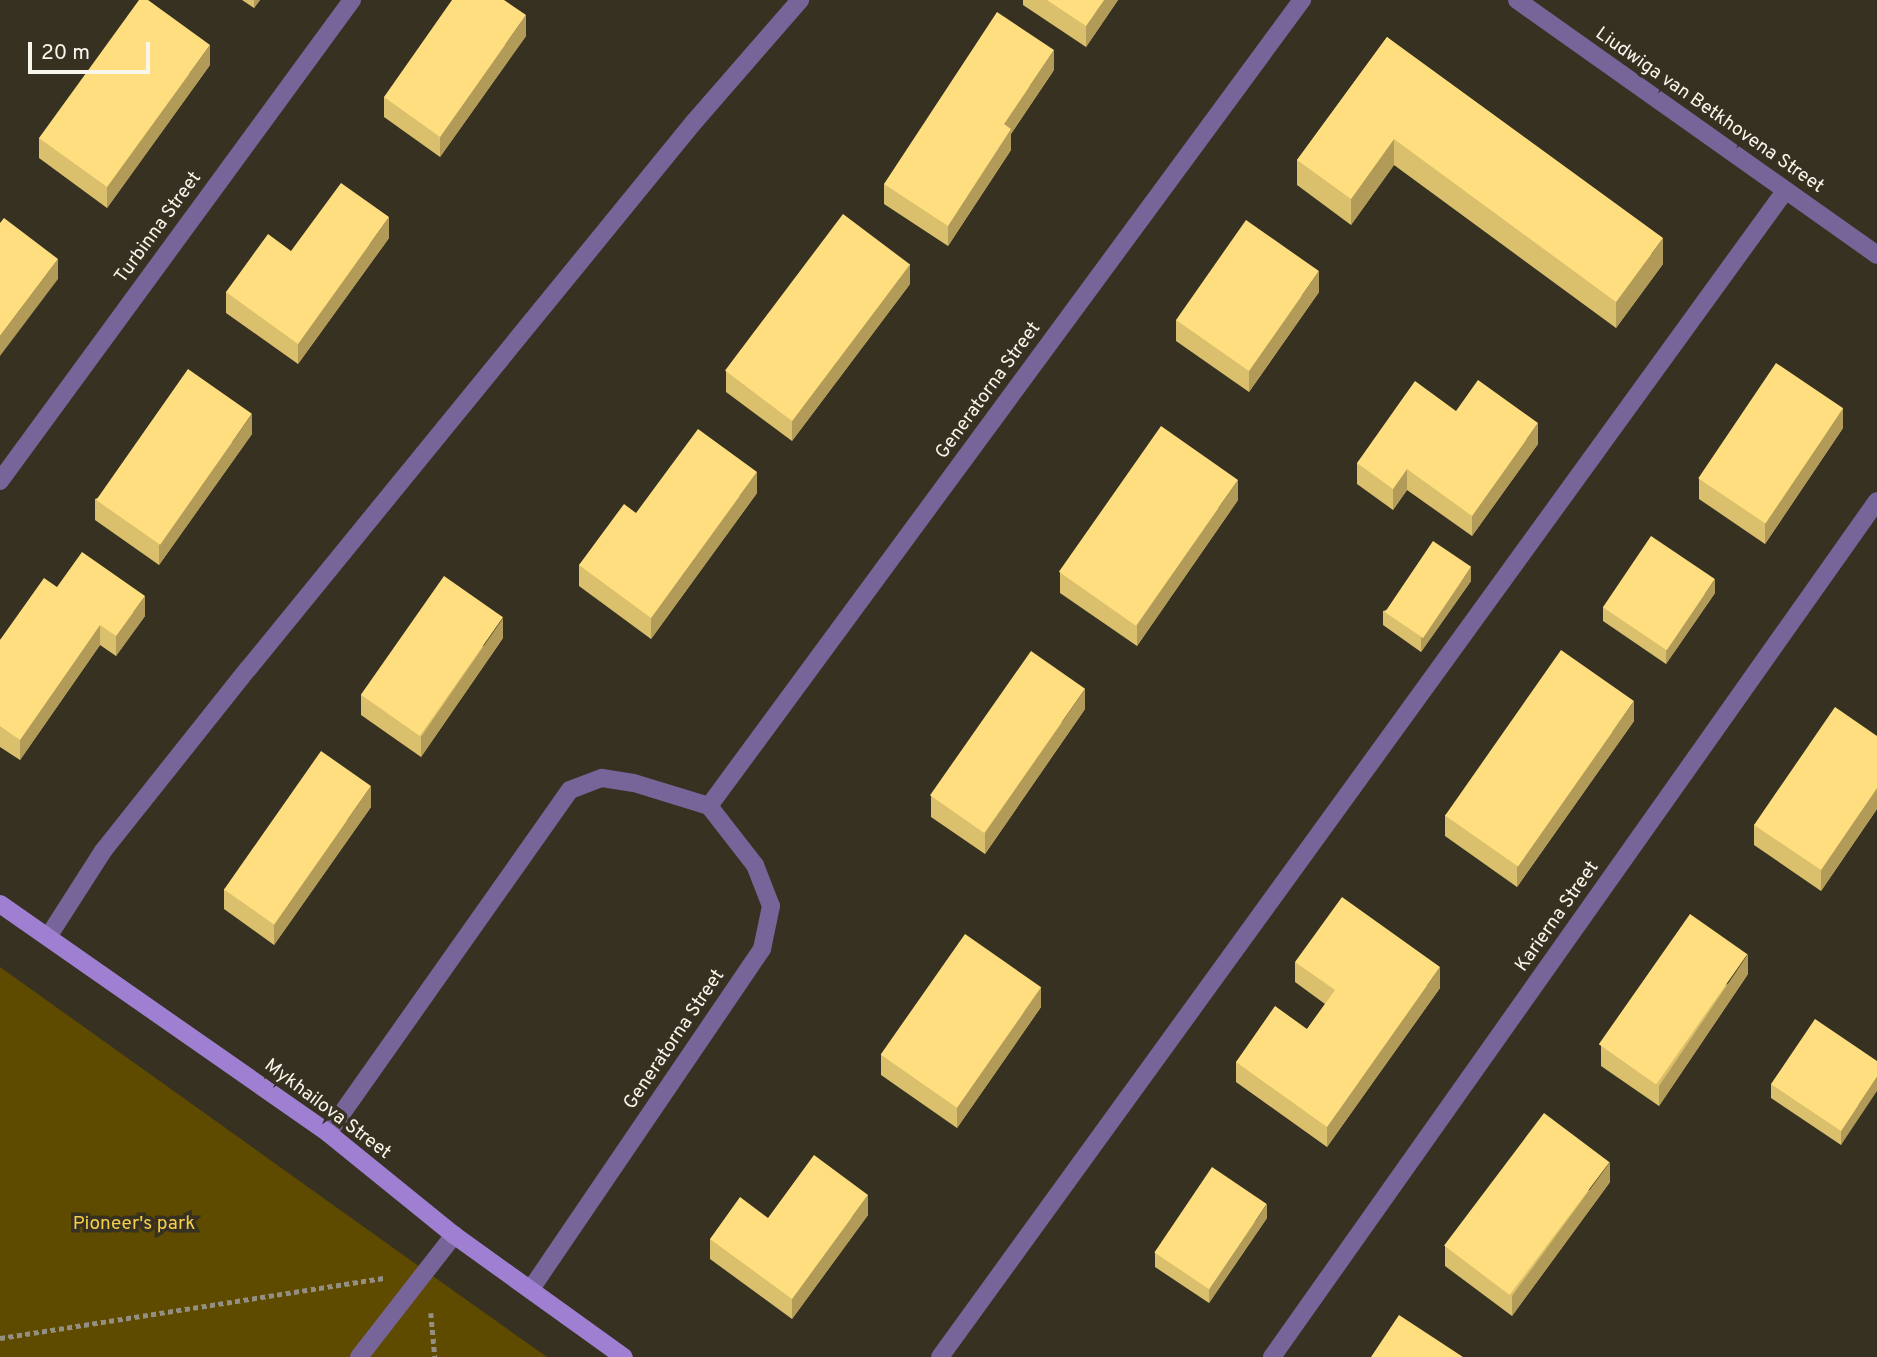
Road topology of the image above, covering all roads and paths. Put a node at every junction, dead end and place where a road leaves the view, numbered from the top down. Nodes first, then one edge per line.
1 (352, 0) edge
2 (800, 0) edge
3 (1302, 0) edge
4 (1517, 0) edge
5 (1785, 191) junction
6 (1877, 256) edge
7 (0, 481) edge
8 (1877, 501) edge
9 (709, 806) junction
10 (0, 904) edge
11 (48, 937) junction
12 (328, 1133) junction
13 (454, 1235) junction
14 (427, 1272) junction
15 (531, 1289) junction
16 (0, 1338) edge
17 (359, 1357) edge
18 (624, 1357) edge
19 (940, 1357) edge
20 (1272, 1357) edge

1 - 7 street, Turbinna Street
2 - 11 street
3 - 9 street, Generatorna Street
4 - 5 street, Liudwiga van Betkhovena Street
5 - 6 street, Liudwiga van Betkhovena Street
5 - 19 street
8 - 20 street, Karierna Street
9 - 12 street
9 - 15 street, Generatorna Street
10 - 11 street, Mykhailova Street
11 - 12 street, Mykhailova Street
12 - 13 street, Mykhailova Street
13 - 14 street
13 - 15 street, Mykhailova Street
14 - 16 path
14 - 17 street
15 - 18 street, Mykhailova Street

